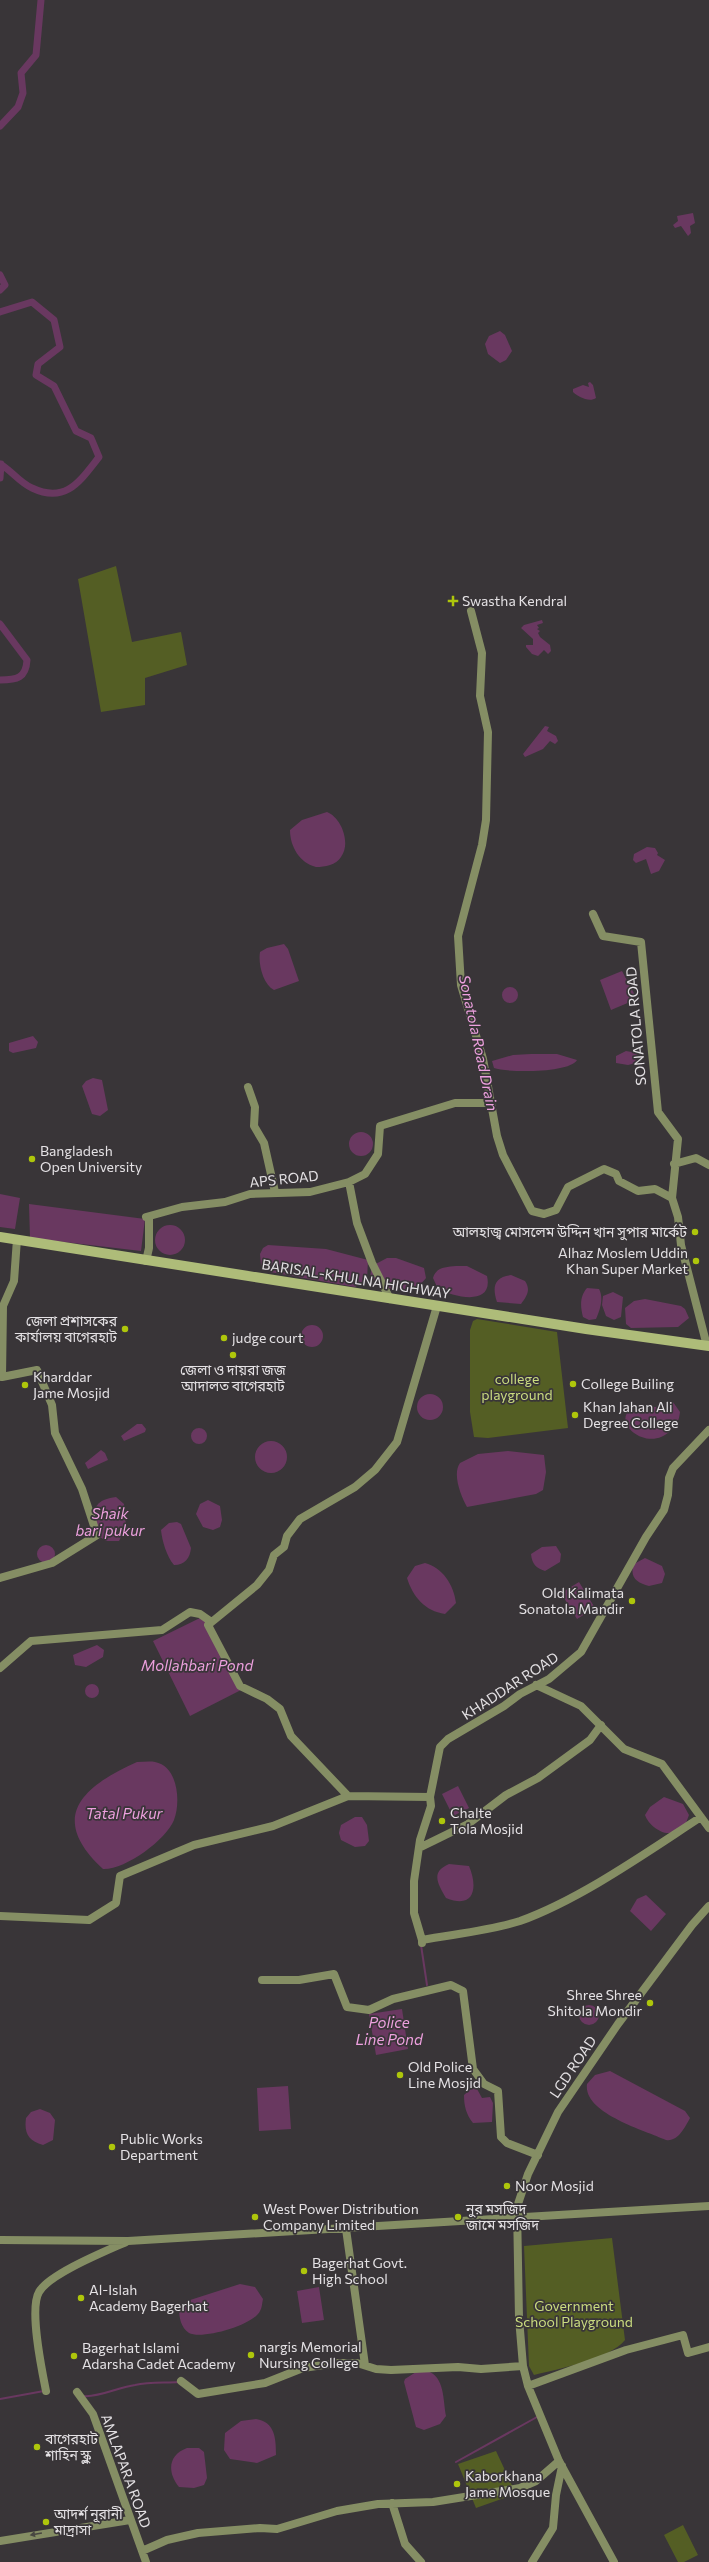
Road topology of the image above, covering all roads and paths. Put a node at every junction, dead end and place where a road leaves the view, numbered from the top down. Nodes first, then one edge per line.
1 (471, 611) dead end
2 (593, 914) dead end
3 (248, 1088) dead end
4 (489, 1103) junction
5 (674, 1164) junction
6 (709, 1165) edge
7 (349, 1182) junction
8 (275, 1192) junction
9 (672, 1198) junction
10 (0, 1237) edge
11 (17, 1239) junction
12 (146, 1261) junction
13 (390, 1299) junction
14 (437, 1306) junction
15 (708, 1346) edge
16 (709, 1430) edge
17 (0, 1578) edge
18 (210, 1621) junction
19 (0, 1668) edge
20 (536, 1685) junction
21 (601, 1726) junction
22 (348, 1796) junction
23 (430, 1797) junction
24 (701, 1817) junction
25 (709, 1828) edge
26 (419, 1848) junction
27 (709, 1906) edge
28 (0, 1916) edge
29 (262, 1980) dead end
30 (538, 2155) junction
31 (709, 2206) edge
32 (517, 2218) junction
33 (346, 2229) junction
34 (0, 2240) edge
35 (128, 2241) junction
36 (708, 2348) edge
37 (365, 2365) junction
38 (523, 2366) junction
39 (181, 2381) dead end
40 (528, 2386) junction
41 (46, 2391) dead end
42 (77, 2392) dead end
43 (560, 2464) junction
44 (392, 2503) junction
45 (130, 2520) junction
46 (0, 2541) edge
47 (142, 2550) junction
48 (146, 2562) edge
49 (421, 2562) edge
50 (532, 2562) edge
51 (614, 2562) edge

1 - 4 street
2 - 5 street, SONATOLA ROAD
3 - 8 street
4 - 7 street
4 - 9 street
5 - 6 street
5 - 9 street, SONATOLA ROAD
7 - 8 street, APS ROAD
7 - 13 street
8 - 12 street, APS ROAD
9 - 15 street
10 - 11 highway, BARISAL-KHULNA HIGHWAY
11 - 12 highway, BARISAL-KHULNA HIGHWAY
11 - 17 street
12 - 13 highway, BARISAL-KHULNA HIGHWAY
13 - 14 highway, BARISAL-KHULNA HIGHWAY
14 - 15 highway, BARISAL-KHULNA HIGHWAY
14 - 18 street
16 - 20 street, KHADDAR ROAD
18 - 19 street
18 - 22 street
20 - 21 street
20 - 23 street, KHADDAR ROAD
21 - 24 street
21 - 26 street
22 - 23 street
22 - 28 street
23 - 26 street, KHADDAR ROAD
24 - 25 street
24 - 26 street, KHADDAR ROAD
27 - 30 street, LGD ROAD
29 - 30 street
30 - 32 street, LGD ROAD
31 - 32 street
32 - 33 street
32 - 38 street, LGD ROAD
33 - 35 street
33 - 37 street
34 - 35 street
35 - 41 street
36 - 40 street
37 - 38 street
37 - 39 street
38 - 40 street, LGD ROAD
40 - 43 street, LGD ROAD
42 - 45 street, AMLAPARA ROAD
43 - 44 street
43 - 50 street
43 - 51 street, LGD ROAD
44 - 47 street
44 - 49 street
45 -> 46 street
45 - 47 street, AMLAPARA ROAD
47 - 48 street, AMLAPARA ROAD

